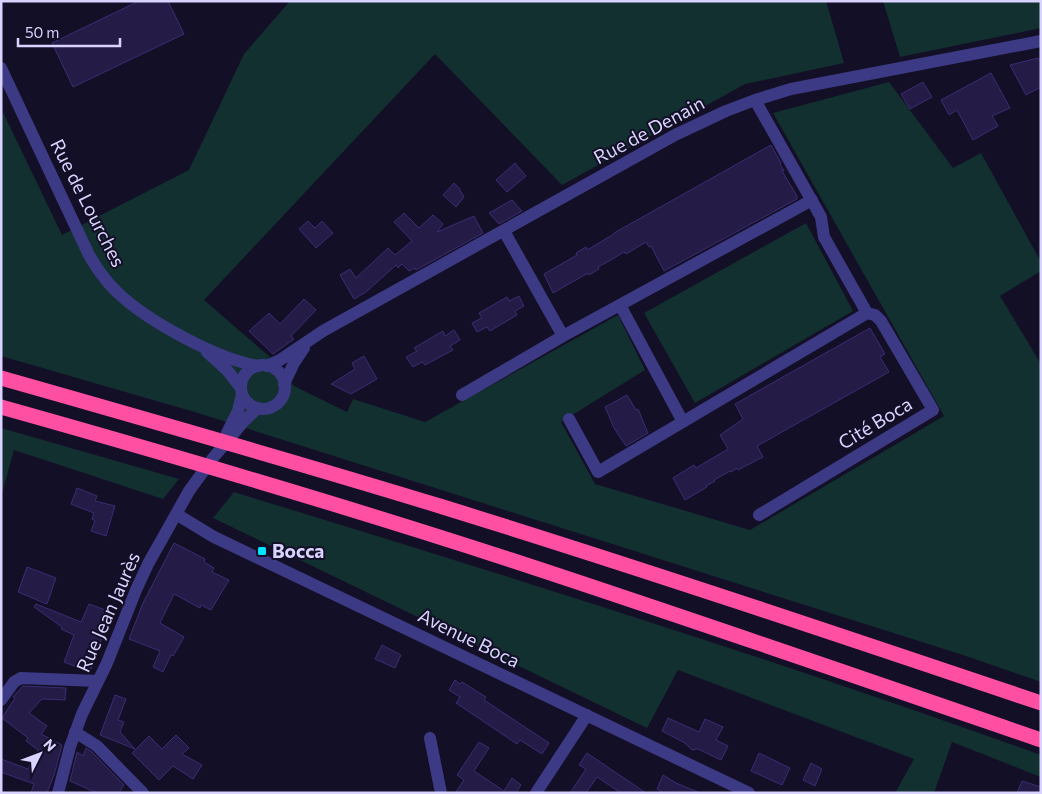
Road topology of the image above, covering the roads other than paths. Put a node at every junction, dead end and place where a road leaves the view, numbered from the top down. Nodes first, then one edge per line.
1 (1041, 41) edge
2 (1, 68) edge
3 (755, 100) junction
4 (812, 200) junction
5 (504, 231) junction
6 (620, 305) junction
7 (867, 313) junction
8 (563, 336) junction
9 (308, 342) junction
10 (197, 344) junction
11 (263, 366) junction
12 (1, 378) edge
13 (284, 384) junction
14 (242, 391) junction
15 (462, 395) dead end
16 (1, 407) edge
17 (258, 408) junction
18 (569, 419) dead end
19 (683, 422) junction
20 (213, 458) junction
21 (176, 514) junction
22 (759, 514) dead end
23 (98, 681) junction
24 (1, 700) edge
25 (1041, 703) edge
26 (587, 715) junction
27 (75, 732) junction
28 (430, 738) dead end
29 (1041, 740) edge
30 (135, 790) edge
31 (58, 793) edge
32 (441, 793) edge
33 (536, 793) edge
34 (749, 793) edge

1 - 3 street, Rue de Denain
2 - 10 street, Rue de Lourches
3 - 4 street, Cité Boca
3 - 5 street, Rue de Denain
4 - 6 street
4 - 7 street, Cité Boca
5 - 8 street
5 - 9 street, Rue de Denain
6 - 8 street
6 - 19 street
7 - 19 street
7 - 22 street, Cité Boca
8 - 15 street
9 - 11 street, Rue de Denain
9 - 13 street, Rue de Denain
10 - 11 street, Rue de Lourches
10 - 14 street, Rue de Lourches
11 - 13 street
11 - 14 street
12 - 25 highway
13 - 17 street
14 - 17 street
14 - 20 street, Rue Jean Jaurès
16 - 29 highway
17 - 20 street, Rue Jean Jaurès
18 - 19 street
20 - 21 street, Rue Jean Jaurès
21 - 23 street, Rue Jean Jaurès
21 - 26 street, Avenue Boca
23 - 24 street
23 - 27 street, Rue Jean Jaurès
26 - 33 street
26 - 34 street, Avenue Boca
27 - 30 street
27 - 31 street, Rue Jean Jaurès
28 - 32 street

